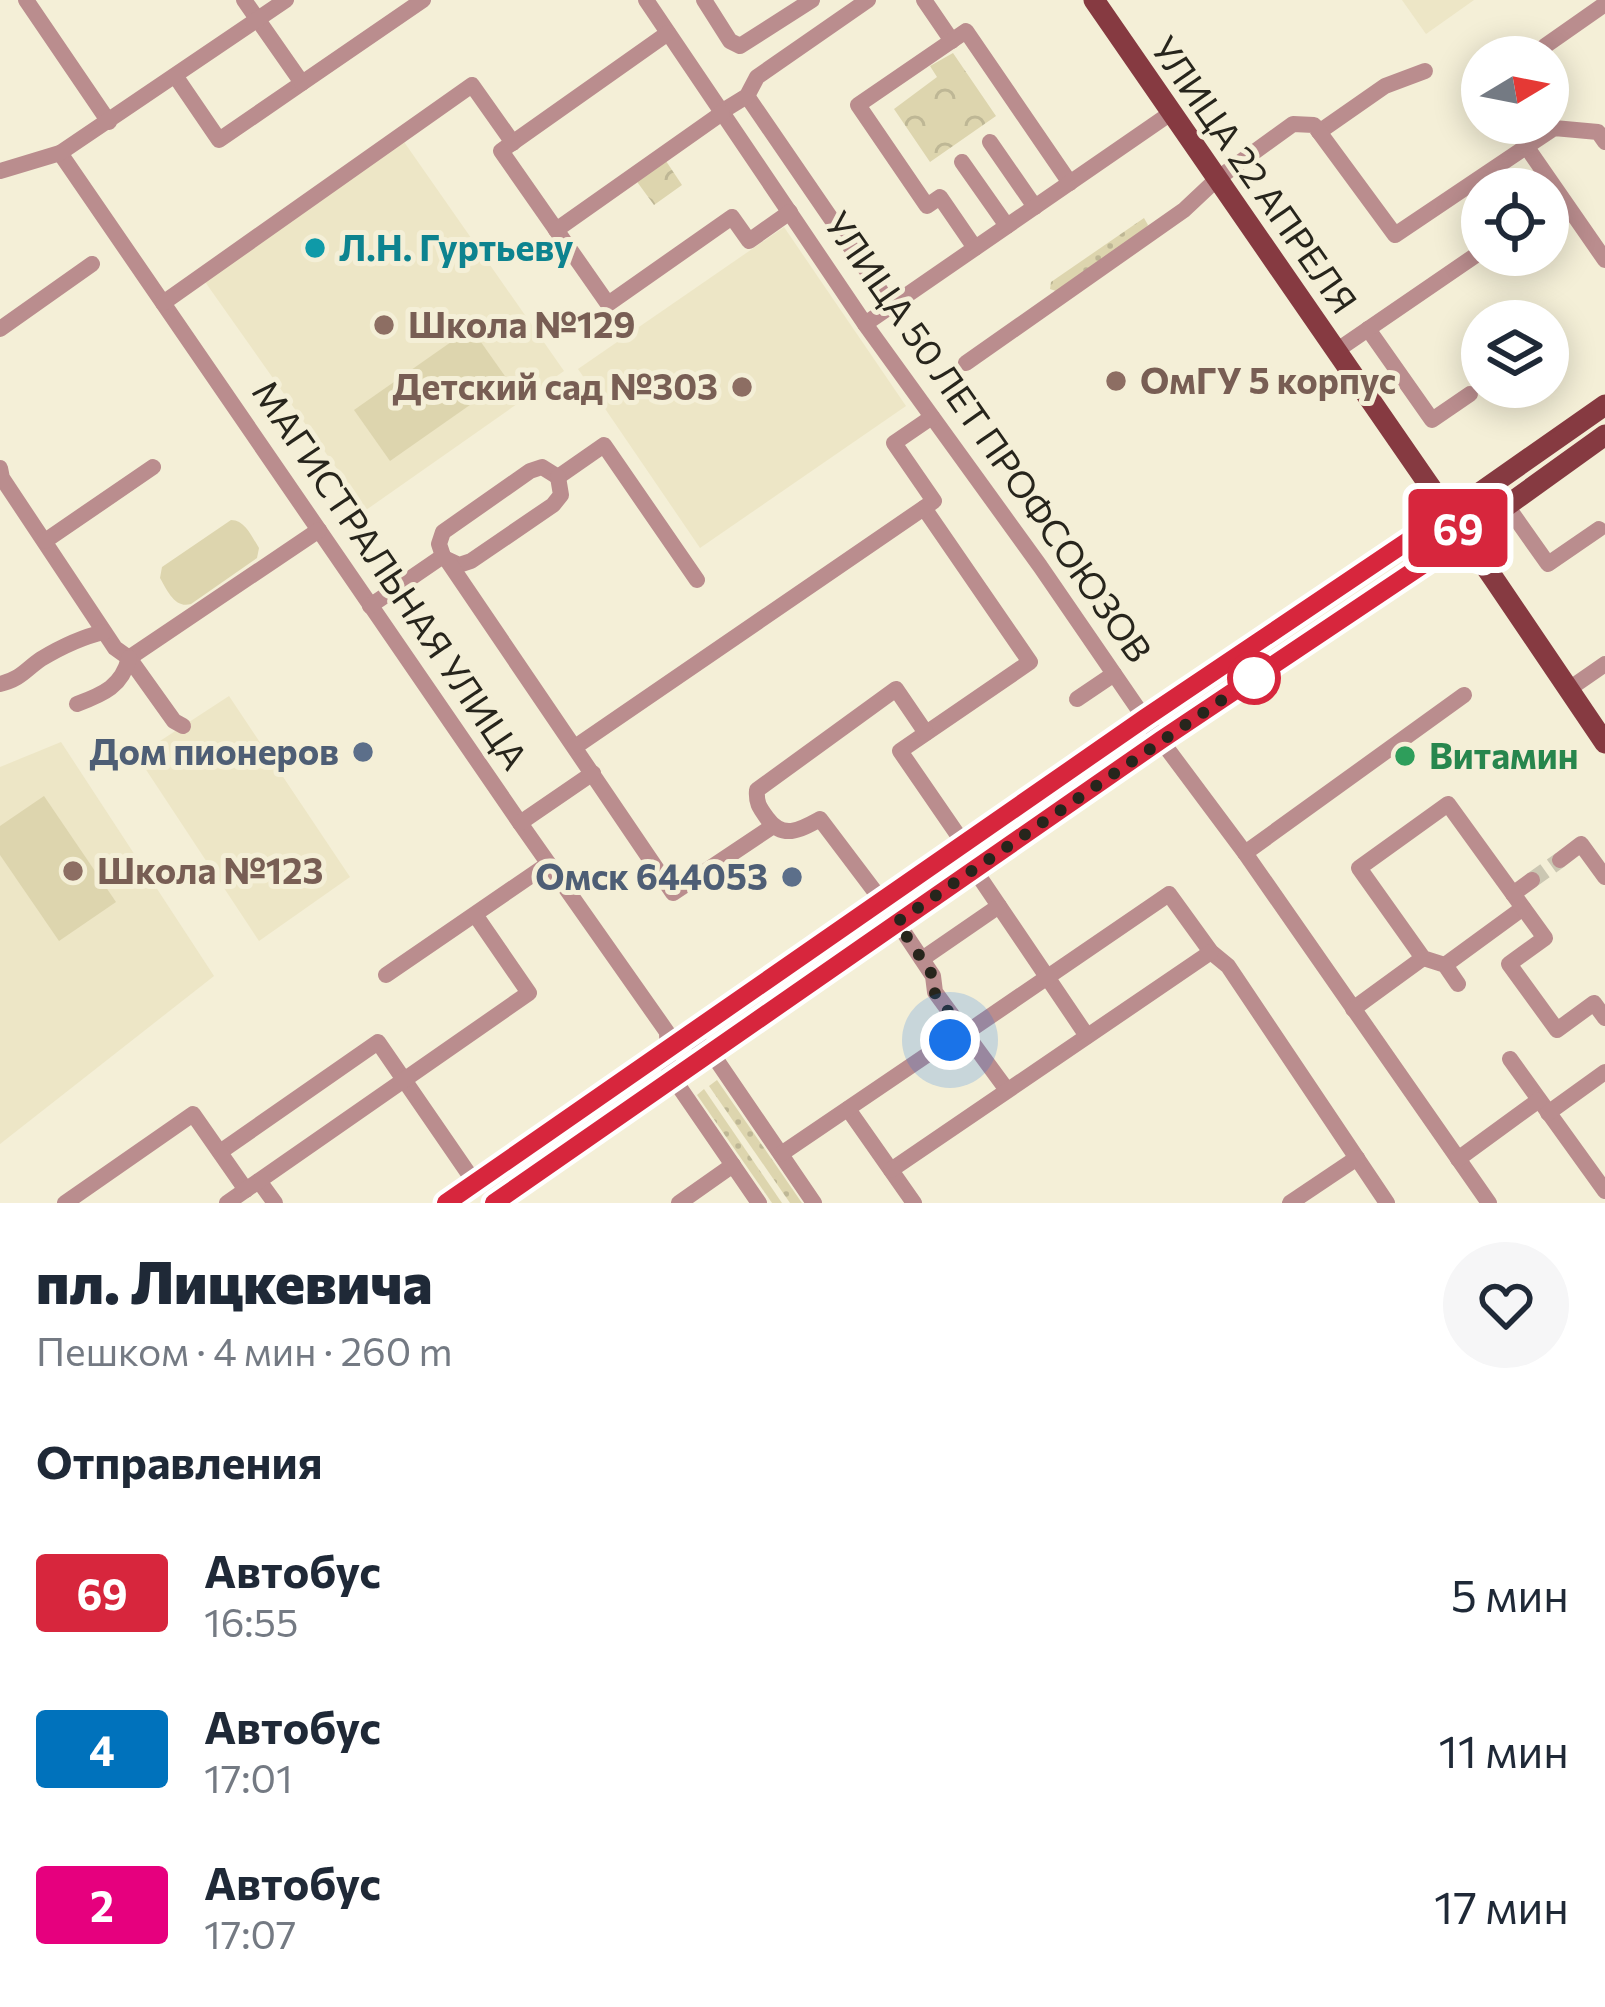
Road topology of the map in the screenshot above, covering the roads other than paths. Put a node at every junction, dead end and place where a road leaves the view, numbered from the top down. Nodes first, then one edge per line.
1 (26, 0) edge
2 (244, 0) edge
3 (286, 0) edge
4 (423, 0) edge
5 (704, 0) edge
6 (812, 0) edge
7 (868, 0) edge
8 (924, 0) edge
9 (1094, 0) edge
10 (654, 3) edge
11 (1605, 4) edge
12 (257, 20) junction
13 (668, 33) junction
14 (1559, 36) edge
15 (952, 40) junction
16 (1425, 71) dead end
17 (176, 77) junction
18 (302, 83) junction
19 (747, 96) junction
20 (722, 112) junction
21 (1171, 113) junction
22 (109, 122) junction
23 (1319, 132) junction
24 (990, 142) dead end
25 (1605, 142) edge
26 (512, 143) junction
27 (1526, 146) junction
28 (60, 153) junction
29 (962, 161) dead end
30 (1537, 168) edge
31 (0, 170) edge
32 (1217, 179) junction
33 (1070, 183) junction
34 (1035, 207) junction
35 (790, 212) junction
36 (1569, 218) edge
37 (1006, 226) junction
38 (556, 230) junction
39 (975, 248) junction
40 (1605, 260) edge
41 (92, 264) dead end
42 (1461, 265) edge
43 (163, 302) junction
44 (891, 306) junction
45 (865, 324) junction
46 (0, 329) edge
47 (1368, 329) junction
48 (1336, 351) junction
49 (966, 363) dead end
50 (1461, 400) edge
51 (1605, 406) edge
52 (932, 417) junction
53 (1605, 435) edge
54 (153, 466) dead end
55 (0, 468) edge
56 (559, 476) junction
57 (1429, 485) junction
58 (1468, 500) junction
59 (924, 508) junction
60 (1497, 513) junction
61 (1448, 514) junction
62 (1598, 529) dead end
63 (319, 530) junction
64 (1422, 533) junction
65 (1464, 537) junction
66 (45, 541) junction
67 (1436, 556) junction
68 (445, 558) junction
69 (1483, 562) junction
70 (697, 580) dead end
71 (370, 605) junction
72 (104, 632) junction
73 (130, 658) junction
74 (1605, 664) edge
75 (1114, 674) junction
76 (0, 684) edge
77 (1569, 689) junction
78 (1464, 695) dead end
79 (1077, 699) dead end
80 (77, 704) dead end
81 (1145, 718) junction
82 (183, 726) dead end
83 (926, 733) junction
84 (1161, 740) junction
85 (1605, 743) edge
86 (575, 747) junction
87 (593, 773) junction
88 (520, 823) junction
89 (773, 826) junction
90 (964, 844) junction
91 (1245, 853) junction
92 (1560, 860) dead end
93 (548, 863) junction
94 (974, 869) junction
95 (1605, 878) edge
96 (1532, 880) tunnel mouth
97 (882, 901) junction
98 (1518, 901) junction
99 (999, 906) junction
100 (476, 916) junction
101 (897, 922) junction
102 (1211, 952) junction
103 (1423, 958) junction
104 (922, 959) junction
105 (1445, 965) junction
106 (386, 975) dead end
107 (1047, 976) junction
108 (1459, 984) dead end
109 (1353, 1009) junction
110 (1605, 1018) edge
111 (964, 1033) junction
112 (1087, 1036) junction
113 (674, 1040) junction
114 (711, 1052) junction
115 (1510, 1059) dead end
116 (1605, 1072) edge
117 (673, 1078) junction
118 (404, 1080) junction
119 (1007, 1090) junction
120 (1544, 1106) junction
121 (848, 1109) junction
122 (220, 1152) junction
123 (781, 1154) junction
124 (1357, 1158) junction
125 (1458, 1159) junction
126 (734, 1165) junction
127 (891, 1170) junction
128 (475, 1183) junction
129 (92, 1184) junction
130 (253, 1185) junction
131 (1605, 1191) edge
132 (64, 1203) edge
133 (106, 1203) edge
134 (227, 1203) edge
135 (275, 1203) edge
136 (446, 1203) edge
137 (494, 1203) edge
138 (679, 1203) edge
139 (759, 1203) edge
140 (814, 1203) edge
141 (914, 1203) edge
142 (1290, 1203) edge
143 (1387, 1203) edge
144 (1489, 1203) edge

1 - 22 street
2 - 12 street
3 - 12 street
4 - 18 street
5 - 6 street
7 - 19 street
8 - 15 street
9 - 21 main road, УЛИЦА 22 АПРЕЛЯ
10 - 13 street, УЛИЦА 50 ЛЕТ ПРОФСОЮЗОВ
11 - 14 street
12 - 17 street
12 - 18 street
13 - 20 street, УЛИЦА 50 ЛЕТ ПРОФСОЮЗОВ
13 - 26 street
15 - 33 street
15 - 39 street
16 - 23 street
17 - 18 street
17 - 22 street
19 - 20 street
19 - 44 street
20 - 35 street, УЛИЦА 50 ЛЕТ ПРОФСОЮЗОВ
20 - 38 street
21 - 32 main road, УЛИЦА 22 АПРЕЛЯ
21 - 33 street
22 - 28 street
23 - 27 street
23 - 32 street
24 - 34 street
25 - 27 street
26 - 38 street
26 - 43 street
27 - 30 street
28 - 31 street
28 - 43 street, МАГИСТРАЛЬНАЯ УЛИЦА
29 - 37 street
32 - 48 main road, УЛИЦА 22 АПРЕЛЯ
32 - 49 street
33 - 34 street
34 - 37 street
35 - 38 street
35 - 45 street, УЛИЦА 50 ЛЕТ ПРОФСОЮЗОВ
36 - 40 street
37 - 39 street
39 - 44 street
41 - 46 street
42 - 47 street
43 - 63 street, МАГИСТРАЛЬНАЯ УЛИЦА
44 - 45 street
45 - 52 street, УЛИЦА 50 ЛЕТ ПРОФСОЮЗОВ
47 - 48 street
47 - 50 street
48 - 57 main road, УЛИЦА 22 АПРЕЛЯ
51 - 58 main road
52 - 59 street
52 - 75 street, УЛИЦА 50 ЛЕТ ПРОФСОЮЗОВ
53 - 60 main road
54 - 66 street
55 - 66 street
56 - 68 street
56 - 68 street
56 - 70 street
57 - 58 main road
57 - 61 main road, УЛИЦА 22 АПРЕЛЯ
57 - 64 main road
58 - 61 main road
59 - 83 street
59 - 86 street
60 - 62 street
60 - 65 main road
60 - 69 main road
61 - 64 main road
61 - 65 main road, УЛИЦА 22 АПРЕЛЯ
63 - 71 street, МАГИСТРАЛЬНАЯ УЛИЦА
63 - 73 street
64 - 81 main road
65 - 67 main road
65 - 69 main road, УЛИЦА 22 АПРЕЛЯ
66 - 72 street
67 - 69 main road
67 - 84 main road
68 - 71 street
68 - 86 street
69 - 77 main road, УЛИЦА 22 АПРЕЛЯ
71 - 88 street, МАГИСТРАЛЬНАЯ УЛИЦА
72 - 73 street
72 - 76 street
73 - 80 street
73 - 82 street
74 - 77 street
75 - 79 street
75 - 81 street, УЛИЦА 50 ЛЕТ ПРОФСОЮЗОВ
77 - 85 main road, УЛИЦА 22 АПРЕЛЯ
78 - 91 street
81 - 84 street, УЛИЦА 50 ЛЕТ ПРОФСОЮЗОВ
81 - 90 main road
83 - 89 street
83 - 90 street
84 - 91 street, УЛИЦА 50 ЛЕТ ПРОФСОЮЗОВ
84 - 94 main road
86 - 87 street
87 - 88 street
87 - 89 street
88 - 93 street, МАГИСТРАЛЬНАЯ УЛИЦА
89 - 97 street
90 - 97 main road
91 - 109 street, УЛИЦА 50 ЛЕТ ПРОФСОЮЗОВ
92 - 95 street
93 - 100 street
93 - 113 street, МАГИСТРАЛЬНАЯ УЛИЦА
94 - 99 street
94 - 101 main road
96 - 98 street
97 - 113 main road
98 - 103 street
98 - 105 street
98 - 110 street
99 - 104 street
99 - 107 street
100 - 106 street
100 - 118 street
101 - 104 street
101 - 114 main road
102 - 107 street
102 - 112 street
102 - 124 street
103 - 105 street
103 - 109 street
104 - 111 street
105 - 108 street
107 - 111 street
107 - 112 street
109 - 125 street, УЛИЦА 50 ЛЕТ ПРОФСОЮЗОВ
111 - 119 street
111 - 121 street
112 - 119 street
113 - 114 street, МАГИСТРАЛЬНАЯ УЛИЦА
113 - 117 street, МАГИСТРАЛЬНАЯ УЛИЦА
113 - 128 main road
114 - 117 main road
114 - 123 street, МАГИСТРАЛЬНАЯ УЛИЦА
115 - 120 street
116 - 120 street
117 - 126 street, МАГИСТРАЛЬНАЯ УЛИЦА
117 - 137 main road
118 - 122 street
118 - 128 street
118 - 130 street
119 - 127 street
120 - 125 street
120 - 131 street
121 - 123 street
121 - 127 street
122 - 129 street
122 - 130 street
123 - 140 street, МАГИСТРАЛЬНАЯ УЛИЦА
124 - 142 street
124 - 143 street
125 - 144 street, УЛИЦА 50 ЛЕТ ПРОФСОЮЗОВ
126 - 138 street
126 - 139 street, МАГИСТРАЛЬНАЯ УЛИЦА
127 - 141 street
128 - 136 main road
129 - 132 street
129 - 133 street
130 - 134 street
130 - 135 street

